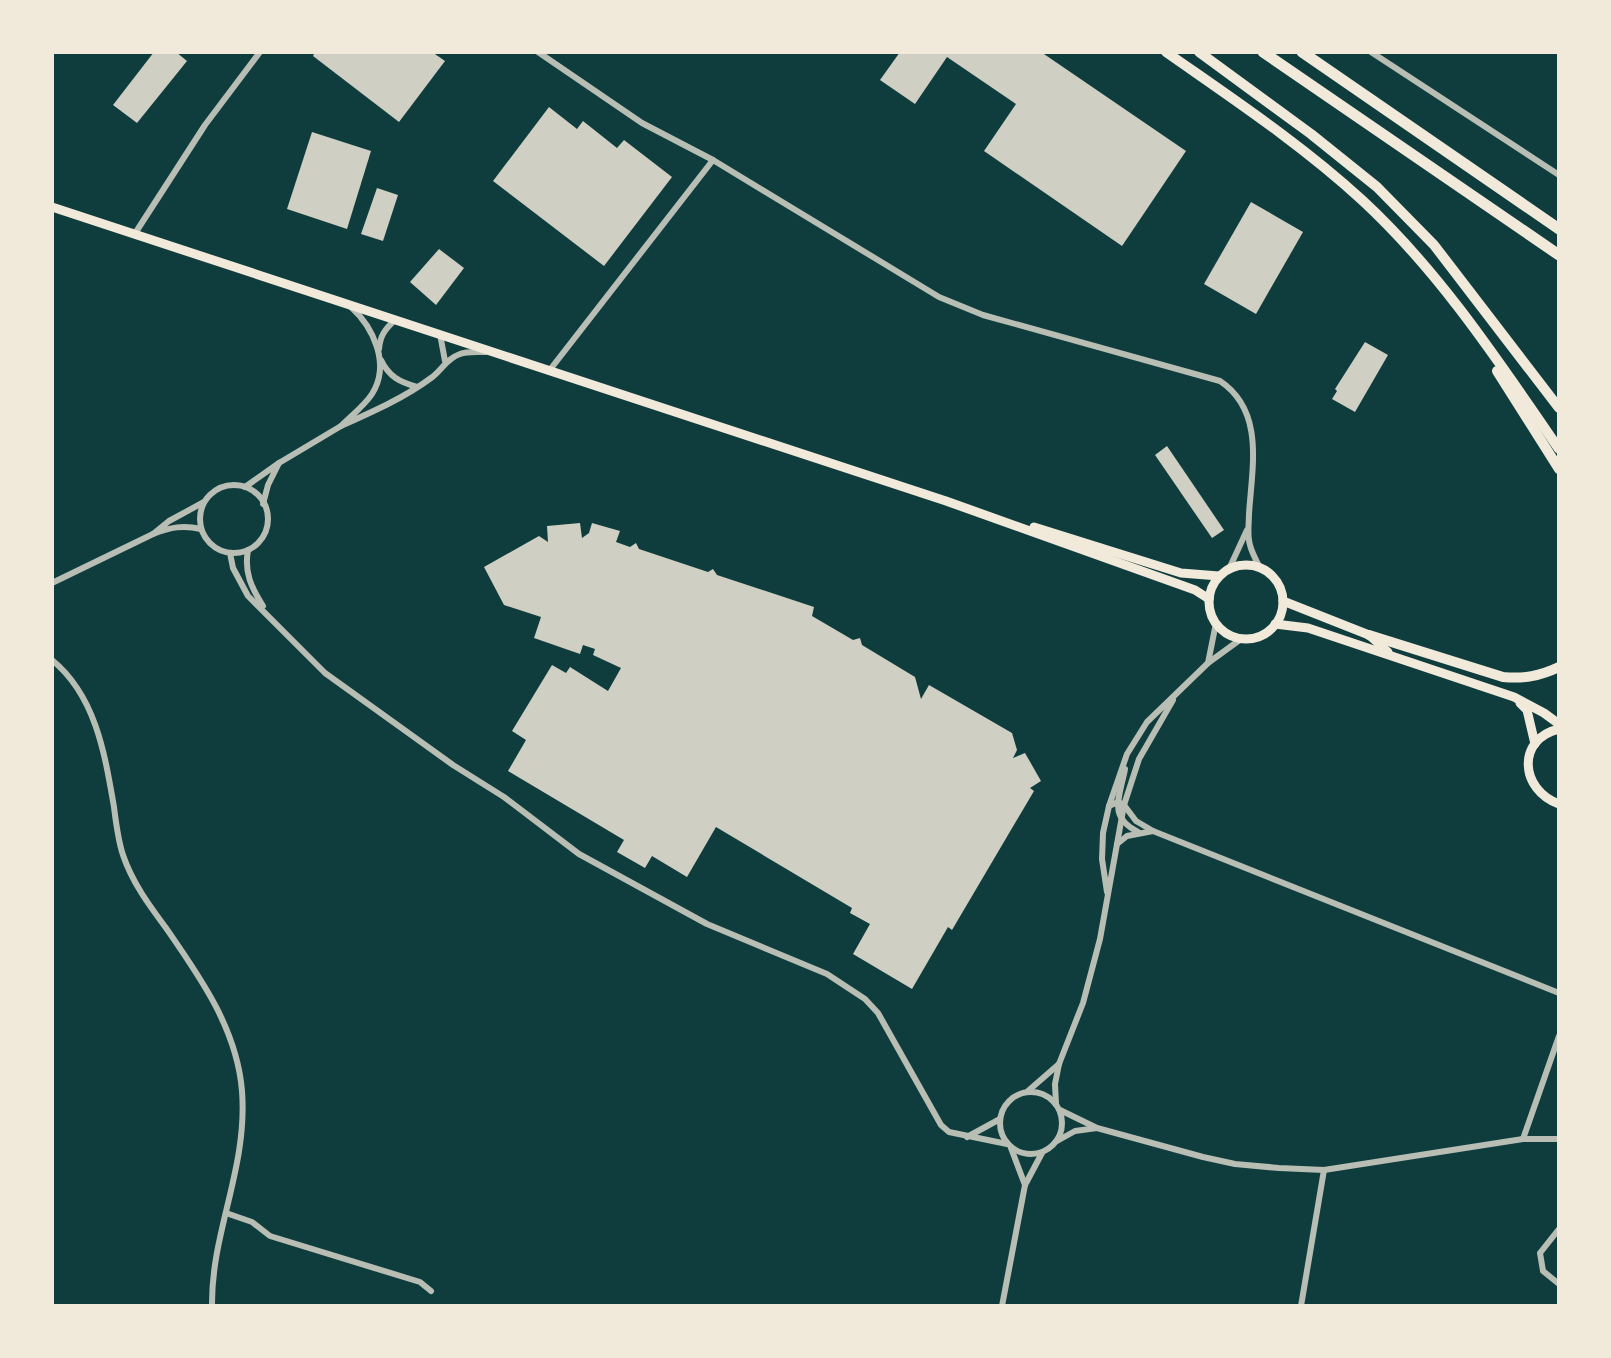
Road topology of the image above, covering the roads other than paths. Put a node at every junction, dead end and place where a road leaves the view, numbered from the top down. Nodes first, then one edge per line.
1 (260, 52) edge
2 (538, 52) edge
3 (1166, 52) edge
4 (1199, 52) edge
5 (1263, 52) edge
6 (1302, 52) edge
7 (1371, 52) edge
8 (713, 160) junction
9 (1559, 175) edge
10 (52, 207) edge
11 (1559, 229) edge
12 (134, 235) junction
13 (1559, 255) edge
14 (1451, 298) junction
15 (351, 307) junction
16 (395, 320) junction
17 (440, 334) junction
18 (493, 351) junction
19 (378, 355) junction
20 (445, 361) junction
21 (549, 371) junction
22 (417, 387) junction
23 (1559, 408) edge
24 (341, 426) junction
25 (1559, 449) edge
26 (279, 463) junction
27 (1559, 469) edge
28 (245, 487) junction
29 (946, 501) junction
30 (204, 502) junction
31 (263, 504) junction
32 (1249, 527) junction
33 (201, 529) junction
34 (153, 534) junction
35 (248, 550) junction
36 (230, 553) junction
37 (1260, 568) junction
38 (1229, 569) junction
39 (1219, 576) junction
40 (52, 583) edge
41 (1209, 599) junction
42 (1283, 601) junction
43 (267, 613) junction
44 (1216, 623) junction
45 (1275, 624) junction
46 (1369, 635) junction
47 (1241, 639) junction
48 (1394, 656) junction
49 (52, 660) edge
50 (1208, 663) junction
51 (1559, 667) edge
52 (1514, 697) junction
53 (1173, 700) junction
54 (1559, 727) edge
55 (1535, 744) junction
56 (1127, 754) junction
57 (1121, 804) junction
58 (1559, 804) edge
59 (1109, 806) junction
60 (1120, 821) junction
61 (1153, 831) junction
62 (1138, 832) junction
63 (1116, 845) junction
64 (1107, 896) junction
65 (1559, 993) edge
66 (1559, 1036) edge
67 (1059, 1064) junction
68 (1028, 1091) junction
69 (1058, 1107) junction
70 (1000, 1119) junction
71 (1097, 1128) junction
72 (967, 1137) junction
73 (1523, 1139) junction
74 (1559, 1139) edge
75 (1057, 1141) junction
76 (1009, 1146) junction
77 (1042, 1153) junction
78 (1324, 1170) junction
79 (1025, 1185) junction
80 (226, 1213) junction
81 (1559, 1229) edge
82 (1559, 1284) edge
83 (431, 1291) dead end
84 (212, 1306) edge
85 (1002, 1306) edge
86 (1301, 1306) edge

1 - 12 street
2 - 8 street
3 - 14 highway
4 - 23 highway
5 - 13 highway
6 - 11 highway
7 - 9 street
8 - 21 street
8 - 32 street
10 - 12 main road
12 - 15 main road
14 - 25 highway
14 - 27 highway
15 - 16 main road
15 - 19 street
16 - 17 main road
16 - 19 street
17 - 18 main road
17 - 20 street
18 - 20 street
18 - 21 main road
19 - 22 street
19 - 24 street
20 - 22 street
21 - 29 main road
22 - 24 street
24 - 26 street
26 - 28 street
26 - 31 street
28 - 30 street
28 - 31 street
29 - 39 main road
29 - 41 main road
30 - 33 street
30 - 34 street
31 - 35 street
32 - 37 street
32 - 38 street
33 - 34 street
33 - 36 street
34 - 40 street
35 - 36 street
35 - 43 street
36 - 43 street
37 - 38 main road
37 - 42 main road
38 - 39 main road
39 - 41 main road
41 - 44 main road
42 - 45 main road
42 - 46 main road
43 - 72 street
44 - 47 main road
44 - 50 street
45 - 47 main road
45 - 48 main road
46 - 48 main road
46 - 51 highway
47 - 50 street
48 - 52 main road
49 - 80 street
50 - 53 street
52 - 54 main road
52 - 55 main road
53 - 56 street
53 - 57 street
54 - 55 main road
55 - 58 main road
56 - 57 street
56 - 59 street
57 - 59 street
57 - 60 street
57 - 61 street
59 - 64 street
60 - 62 street
60 - 63 street
61 - 62 street
61 - 65 street
62 - 63 street
63 - 64 street
64 - 67 street
66 - 73 street
67 - 68 street
67 - 69 street
68 - 69 street
68 - 70 street
69 - 71 street
69 - 75 street
70 - 72 street
70 - 76 street
71 - 75 street
71 - 78 street
72 - 76 street
73 - 74 street
73 - 78 street
75 - 77 street
76 - 77 street
76 - 79 street
77 - 79 street
78 - 86 street
79 - 85 street
80 - 83 street
80 - 84 street
81 - 82 street

